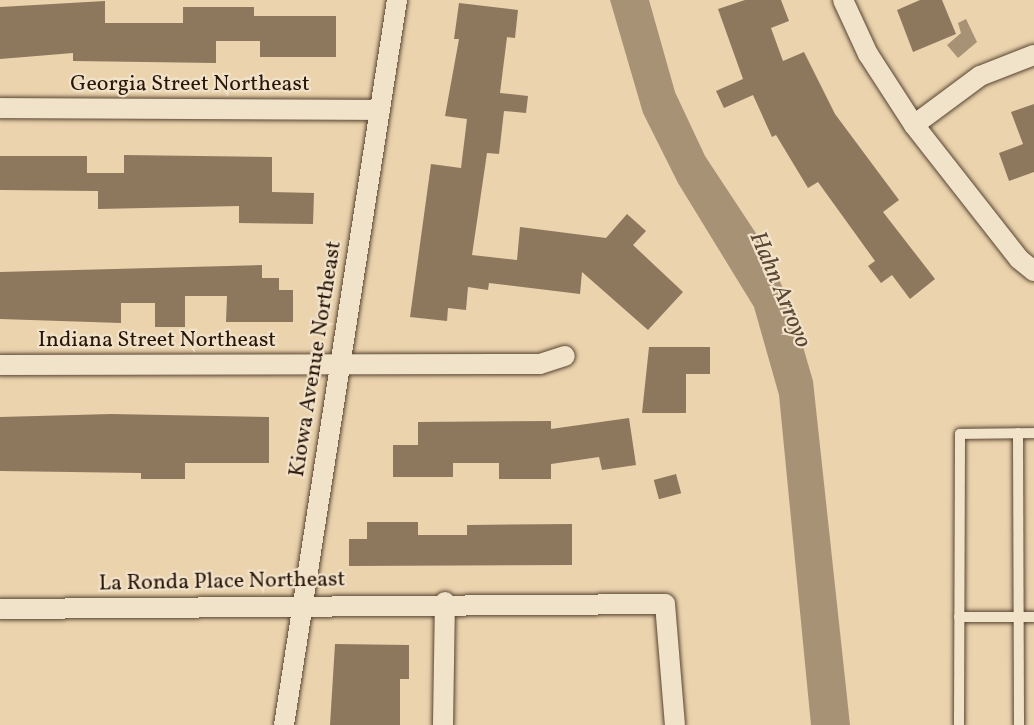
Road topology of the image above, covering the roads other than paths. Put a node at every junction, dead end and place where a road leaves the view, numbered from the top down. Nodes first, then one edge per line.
1 (397, 0) edge
2 (843, 0) edge
3 (1034, 55) edge
4 (0, 108) edge
5 (380, 110) junction
6 (914, 125) junction
7 (1034, 271) edge
8 (565, 356) dead end
9 (0, 365) edge
10 (338, 365) junction
11 (1017, 433) junction
12 (1034, 433) edge
13 (445, 602) junction
14 (302, 605) junction
15 (0, 609) edge
16 (959, 617) junction
17 (1019, 617) junction
18 (1034, 617) edge
19 (284, 725) edge
20 (443, 725) edge
21 (675, 725) edge
22 (959, 725) edge
23 (1019, 725) edge

1 - 5 street, Kiowa Avenue Northeast
2 - 6 street
3 - 6 street
4 - 5 street, Georgia Street Northeast
5 - 10 street, Kiowa Avenue Northeast
6 - 7 street
8 - 10 street, Indiana Street Northeast
9 - 10 street, Indiana Street Northeast
10 - 14 street, Kiowa Avenue Northeast
11 - 12 lane
11 - 16 lane
11 - 17 lane
13 - 14 street, La Ronda Place Northeast
13 - 20 street
13 - 21 street, La Ronda Place Northeast
14 - 15 street, La Ronda Place Northeast
14 - 19 street, Kiowa Avenue Northeast
16 - 17 lane
16 - 22 lane
17 - 18 lane
17 - 23 lane

